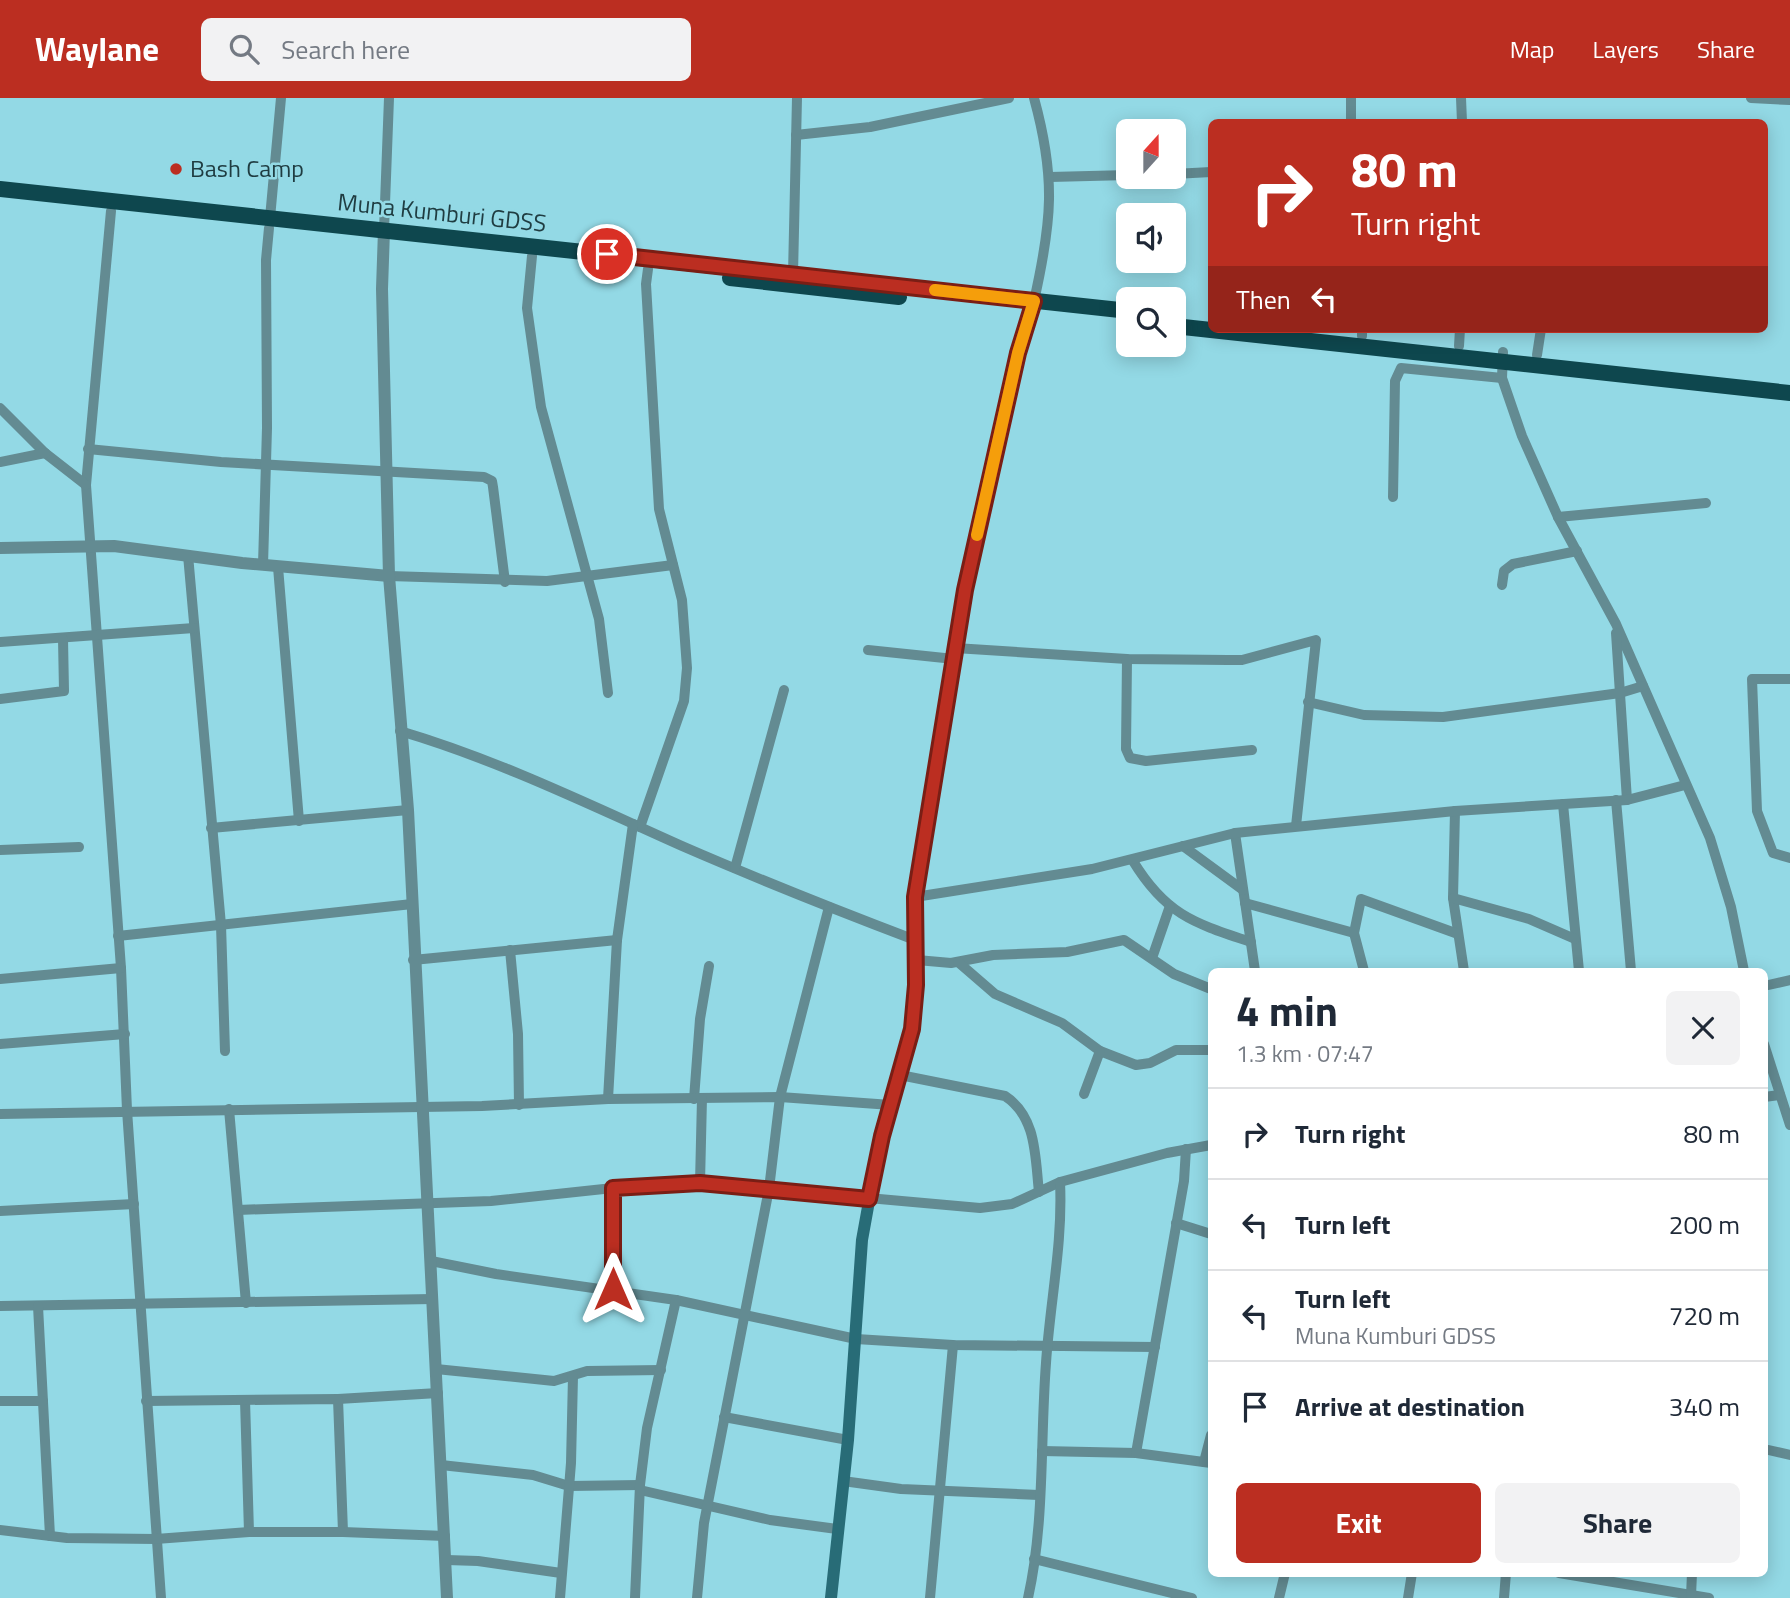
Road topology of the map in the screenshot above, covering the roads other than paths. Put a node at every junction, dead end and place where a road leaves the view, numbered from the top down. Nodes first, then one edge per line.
1 (281, 98) edge
2 (390, 98) edge
3 (797, 98) edge
4 (1009, 98) edge
5 (1034, 98) edge
6 (1351, 98) edge
7 (1461, 98) edge
8 (1751, 98) edge
9 (1790, 100) edge
10 (1351, 119) edge
11 (1462, 119) edge
12 (796, 135) junction
13 (1208, 172) edge
14 (1186, 173) edge
15 (1116, 175) edge
16 (1051, 177) junction
17 (0, 189) edge
18 (0, 199) edge
19 (111, 211) junction
20 (270, 223) junction
21 (384, 235) junction
22 (532, 256) junction
23 (648, 269) junction
24 (793, 274) junction
25 (1033, 306) junction
26 (1116, 310) edge
27 (1186, 317) edge
28 (1116, 319) edge
29 (1208, 320) edge
30 (1186, 327) edge
31 (1208, 330) edge
32 (1235, 333) edge
33 (1369, 333) edge
34 (1460, 333) edge
35 (1540, 333) edge
36 (1459, 346) junction
37 (1537, 355) junction
38 (1503, 364) junction
39 (1790, 383) edge
40 (1790, 393) edge
41 (0, 408) edge
42 (88, 449) junction
43 (45, 453) junction
44 (0, 462) edge
45 (266, 465) junction
46 (387, 472) junction
47 (86, 485) junction
48 (1393, 496) dead end
49 (1706, 503) dead end
50 (1559, 517) junction
51 (90, 545) junction
52 (0, 548) edge
53 (1577, 551) junction
54 (188, 555) junction
55 (263, 565) junction
56 (673, 565) junction
57 (278, 567) junction
58 (389, 576) junction
59 (588, 578) junction
60 (505, 582) junction
61 (1502, 584) dead end
62 (1616, 624) junction
63 (194, 628) junction
64 (98, 635) junction
65 (63, 639) junction
66 (0, 642) edge
67 (868, 650) dead end
68 (955, 654) junction
69 (1127, 659) junction
70 (1790, 679) edge
71 (1643, 686) junction
72 (784, 690) dead end
73 (608, 693) dead end
74 (1620, 693) junction
75 (0, 699) edge
76 (1308, 702) junction
77 (400, 731) junction
78 (1252, 750) dead end
79 (1685, 785) junction
80 (1622, 800) junction
81 (1563, 804) junction
82 (408, 810) junction
83 (1455, 811) junction
84 (299, 821) junction
85 (637, 825) junction
86 (1296, 827) junction
87 (211, 828) junction
88 (1235, 833) junction
89 (1183, 846) junction
90 (79, 847) dead end
91 (0, 850) edge
92 (1790, 858) edge
93 (1133, 861) junction
94 (735, 868) junction
95 (1243, 890) junction
96 (915, 897) junction
97 (1453, 898) junction
98 (1245, 903) junction
99 (412, 904) junction
100 (1170, 906) junction
101 (829, 907) junction
102 (221, 925) junction
103 (1354, 933) junction
104 (1458, 934) junction
105 (118, 936) junction
106 (1575, 939) junction
107 (617, 940) junction
108 (915, 940) junction
109 (1251, 942) junction
110 (510, 950) junction
111 (1152, 958) junction
112 (413, 960) junction
113 (917, 960) junction
114 (958, 961) junction
115 (709, 966) dead end
116 (121, 968) junction
117 (1255, 968) edge
118 (1363, 968) edge
119 (1464, 968) edge
120 (1579, 968) edge
121 (1631, 968) edge
122 (1743, 968) edge
123 (0, 979) edge
124 (1790, 980) edge
125 (1768, 985) edge
126 (1208, 988) edge
127 (125, 1034) junction
128 (0, 1044) edge
129 (1208, 1050) edge
130 (225, 1051) dead end
131 (1100, 1051) junction
132 (1768, 1057) edge
133 (900, 1075) junction
134 (1084, 1094) dead end
135 (1780, 1095) junction
136 (1768, 1096) edge
137 (780, 1097) junction
138 (608, 1099) junction
139 (698, 1099) junction
140 (519, 1105) junction
141 (891, 1105) junction
142 (423, 1106) junction
143 (229, 1109) junction
144 (127, 1111) junction
145 (0, 1114) edge
146 (1790, 1125) edge
147 (1208, 1145) edge
148 (1186, 1149) junction
149 (1060, 1182) junction
150 (700, 1183) junction
151 (613, 1188) junction
152 (769, 1189) junction
153 (1039, 1192) junction
154 (869, 1199) junction
155 (428, 1202) junction
156 (134, 1204) junction
157 (238, 1210) junction
158 (0, 1211) edge
159 (1175, 1223) junction
160 (1208, 1233) edge
161 (431, 1261) junction
162 (613, 1289) junction
163 (433, 1299) junction
164 (676, 1300) junction
165 (246, 1303) junction
166 (141, 1304) junction
167 (0, 1306) edge
168 (38, 1306) junction
169 (744, 1316) junction
170 (856, 1339) junction
171 (953, 1345) junction
172 (1047, 1345) junction
173 (1155, 1347) junction
174 (436, 1369) junction
175 (661, 1370) junction
176 (573, 1376) junction
177 (438, 1393) junction
178 (338, 1399) junction
179 (245, 1400) junction
180 (0, 1401) edge
181 (43, 1401) junction
182 (146, 1401) junction
183 (724, 1417) junction
184 (848, 1440) junction
185 (1768, 1450) edge
186 (1042, 1451) junction
187 (1136, 1453) junction
188 (1790, 1455) edge
189 (1207, 1463) edge
190 (441, 1465) junction
191 (843, 1481) junction
192 (569, 1486) junction
193 (640, 1487) junction
194 (940, 1490) junction
195 (1040, 1495) junction
196 (708, 1504) junction
197 (837, 1529) junction
198 (0, 1531) edge
199 (249, 1532) junction
200 (343, 1532) junction
201 (50, 1536) junction
202 (445, 1536) junction
203 (156, 1539) junction
204 (1034, 1559) junction
205 (447, 1560) junction
206 (561, 1573) junction
207 (1284, 1577) edge
208 (1408, 1577) edge
209 (1506, 1577) edge
210 (1599, 1577) edge
211 (1692, 1577) edge
212 (1691, 1595) junction
213 (161, 1598) edge
214 (447, 1598) edge
215 (560, 1598) edge
216 (635, 1598) edge
217 (697, 1598) edge
218 (831, 1598) edge
219 (930, 1598) edge
220 (1028, 1598) edge
221 (1192, 1598) edge
222 (1279, 1598) edge
223 (1408, 1598) edge
224 (1504, 1598) edge
225 (1709, 1598) edge

1 - 20 street
2 - 21 street
3 - 12 street
4 - 12 street
5 - 16 street
6 - 10 street
7 - 11 street
8 - 9 street
12 - 24 street
13 - 14 street
15 - 16 street
16 - 25 street
17 - 20 highway, Muna Kumburi GDSS
18 - 19 highway, Muna Kumburi GDSS
19 - 20 highway, Muna Kumburi GDSS
19 - 42 street
20 - 21 highway, Muna Kumburi GDSS
20 - 45 street
21 - 22 highway, Muna Kumburi GDSS
21 - 24 highway, Muna Kumburi GDSS
21 - 46 street
22 - 23 highway, Muna Kumburi GDSS
22 - 59 street
23 - 25 highway, Muna Kumburi GDSS
23 - 56 street
24 - 25 highway, Muna Kumburi GDSS
25 - 26 highway, Muna Kumburi GDSS
25 - 28 highway, Muna Kumburi GDSS
25 - 68 main road
27 - 29 highway
30 - 31 highway
32 - 38 highway
33 - 36 highway
34 - 36 street
35 - 37 street
36 - 38 highway
37 - 38 highway
37 - 39 highway
38 - 40 highway
38 - 48 street
38 - 50 street
41 - 43 street
42 - 45 street
42 - 47 street
43 - 44 street
43 - 47 street
45 - 46 street
45 - 55 street
46 - 58 street
46 - 60 street
47 - 51 street
49 - 50 street
50 - 53 street
51 - 52 street
51 - 54 street
51 - 64 street
53 - 61 street
53 - 62 street
54 - 55 street
54 - 63 street
55 - 57 street
56 - 59 street
56 - 85 street
57 - 58 street
57 - 84 street
58 - 60 street
58 - 77 street
59 - 60 street
59 - 73 street
62 - 71 street
62 - 74 street
63 - 64 street
63 - 87 street
64 - 65 street
64 - 105 street
65 - 66 street
65 - 75 street
67 - 68 street
68 - 69 street
68 - 96 main road
69 - 76 street
69 - 78 street
70 - 92 street
71 - 74 street
71 - 79 street
72 - 94 street
74 - 76 street
74 - 80 street
76 - 86 street
77 - 82 street
77 - 85 street
79 - 80 street
79 - 122 street
80 - 81 street
80 - 121 street
81 - 83 street
81 - 106 street
82 - 84 street
82 - 99 street
83 - 86 street
83 - 97 street
84 - 87 street
85 - 94 street
85 - 107 street
86 - 88 street
87 - 102 street
88 - 89 street
88 - 95 street
89 - 93 street
89 - 95 street
90 - 91 street
93 - 96 street
93 - 100 street
94 - 101 street
95 - 98 street
96 - 108 main road
97 - 104 street
97 - 106 street
98 - 103 street
98 - 109 street
99 - 102 street
99 - 112 street
100 - 109 street
100 - 111 street
101 - 108 street
101 - 137 street
102 - 105 street
102 - 130 street
103 - 104 street
103 - 118 street
104 - 119 street
105 - 116 street
106 - 120 street
107 - 110 street
107 - 138 street
108 - 113 main road
109 - 117 street
110 - 112 street
110 - 140 street
111 - 114 street
111 - 126 street
112 - 142 street
113 - 114 street
113 - 133 main road
114 - 131 street
115 - 139 street
116 - 123 street
116 - 127 street
124 - 125 street
127 - 128 street
127 - 144 street
129 - 131 street
131 - 134 street
132 - 135 street
133 - 141 main road
133 - 153 street
135 - 136 street
135 - 146 street
137 - 139 street
137 - 141 street
137 - 152 street
138 - 139 street
138 - 140 street
139 - 150 street
140 - 142 street
141 - 154 main road
142 - 143 street
142 - 155 street
143 - 144 street
143 - 157 street
144 - 145 street
144 - 156 street
147 - 148 street
148 - 149 street
148 - 159 street
149 - 153 street
149 - 172 street
150 - 151 street
150 - 152 street
151 - 155 street
151 - 162 street
152 - 154 street
152 - 169 street
153 - 154 street
154 - 170 main road
155 - 157 street
155 - 161 street
156 - 158 street
156 - 166 street
157 - 165 street
159 - 160 street
159 - 173 street
161 - 162 street
161 - 163 street
162 - 164 street
163 - 165 street
163 - 174 street
164 - 169 street
164 - 175 street
165 - 166 street
166 - 168 street
166 - 182 street
167 - 168 street
168 - 181 street
169 - 170 street
169 - 183 street
170 - 171 street
170 - 184 main road
171 - 172 street
171 - 194 street
172 - 173 street
172 - 186 street
173 - 187 street
174 - 176 street
174 - 177 street
175 - 176 street
175 - 193 street
176 - 192 street
177 - 178 street
177 - 190 street
178 - 179 street
178 - 200 street
179 - 182 street
179 - 199 street
180 - 181 street
181 - 201 street
182 - 203 street
183 - 184 street
183 - 196 street
184 - 191 main road
185 - 188 street
186 - 187 street
186 - 195 street
187 - 189 street
190 - 192 street
190 - 202 street
191 - 194 street
191 - 197 main road
192 - 193 street
192 - 206 street
193 - 196 street
193 - 216 street
194 - 195 street
194 - 219 street
195 - 204 street
196 - 197 street
196 - 217 street
197 - 218 main road
198 - 201 street
199 - 200 street
199 - 203 street
200 - 202 street
201 - 203 street
202 - 205 street
203 - 213 street
204 - 220 street
204 - 221 street
205 - 206 street
205 - 214 street
206 - 215 street
207 - 222 street
208 - 223 street
209 - 224 street
210 - 212 street
211 - 212 street
212 - 225 street

